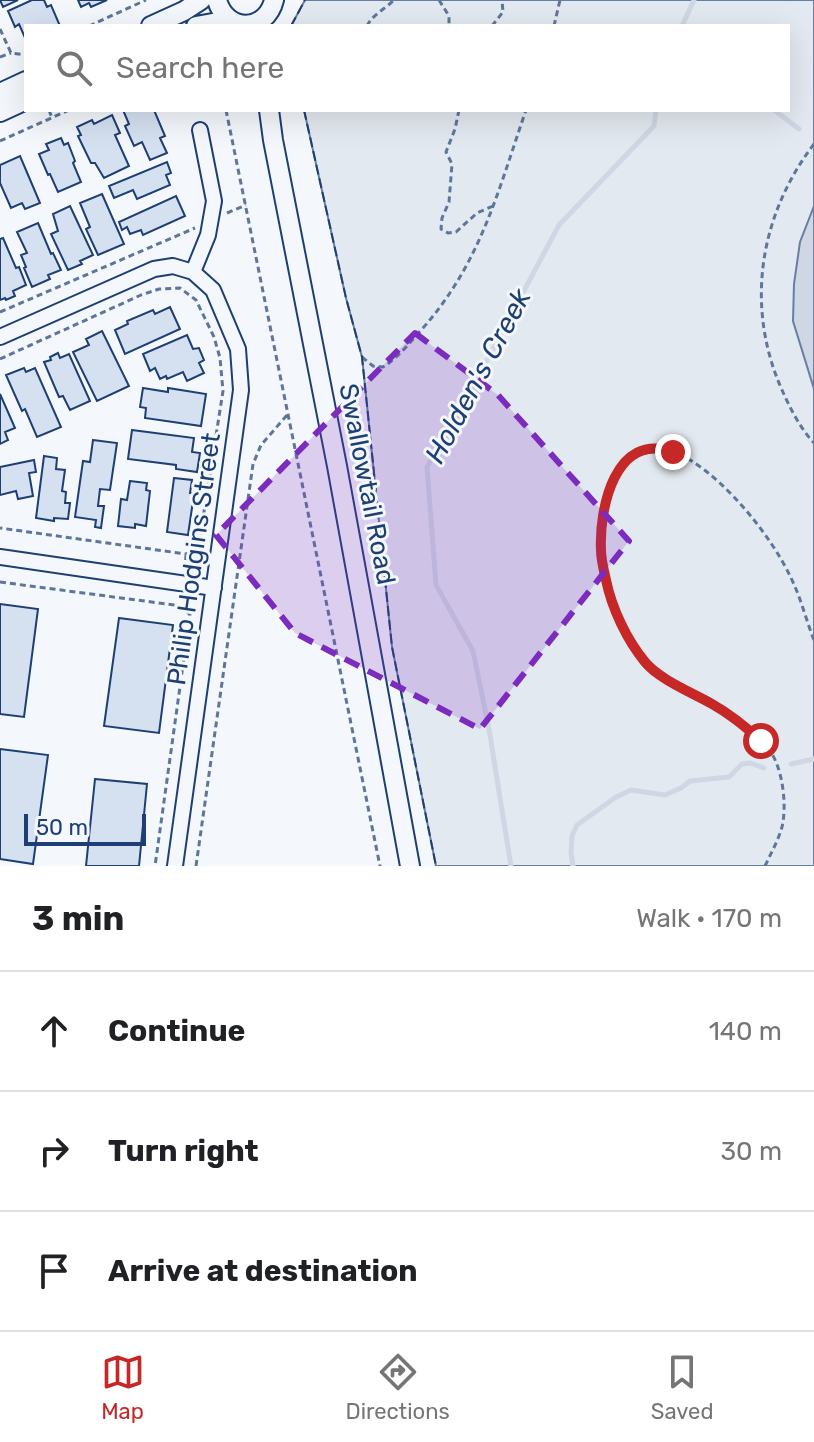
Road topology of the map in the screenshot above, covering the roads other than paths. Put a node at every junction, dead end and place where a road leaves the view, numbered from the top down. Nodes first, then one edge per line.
1 (201, 0) edge
2 (217, 0) edge
3 (270, 14) edge
4 (234, 23) edge
5 (155, 24) edge
6 (252, 24) edge
7 (24, 82) edge
8 (1, 88) edge
9 (24, 101) edge
10 (0, 112) edge
11 (269, 112) edge
12 (200, 130) dead end
13 (193, 272) junction
14 (0, 337) edge
15 (0, 557) edge
16 (214, 588) junction
17 (175, 866) edge
18 (410, 866) edge

1 - 5 street
2 - 4 street
3 - 6 street
7 - 8 street
9 - 10 street
11 - 18 street, Swallowtail Road
12 - 13 street
13 - 14 street
13 - 16 street, Philip Hodgins Street
15 - 16 street
16 - 17 street, Philip Hodgins Street

